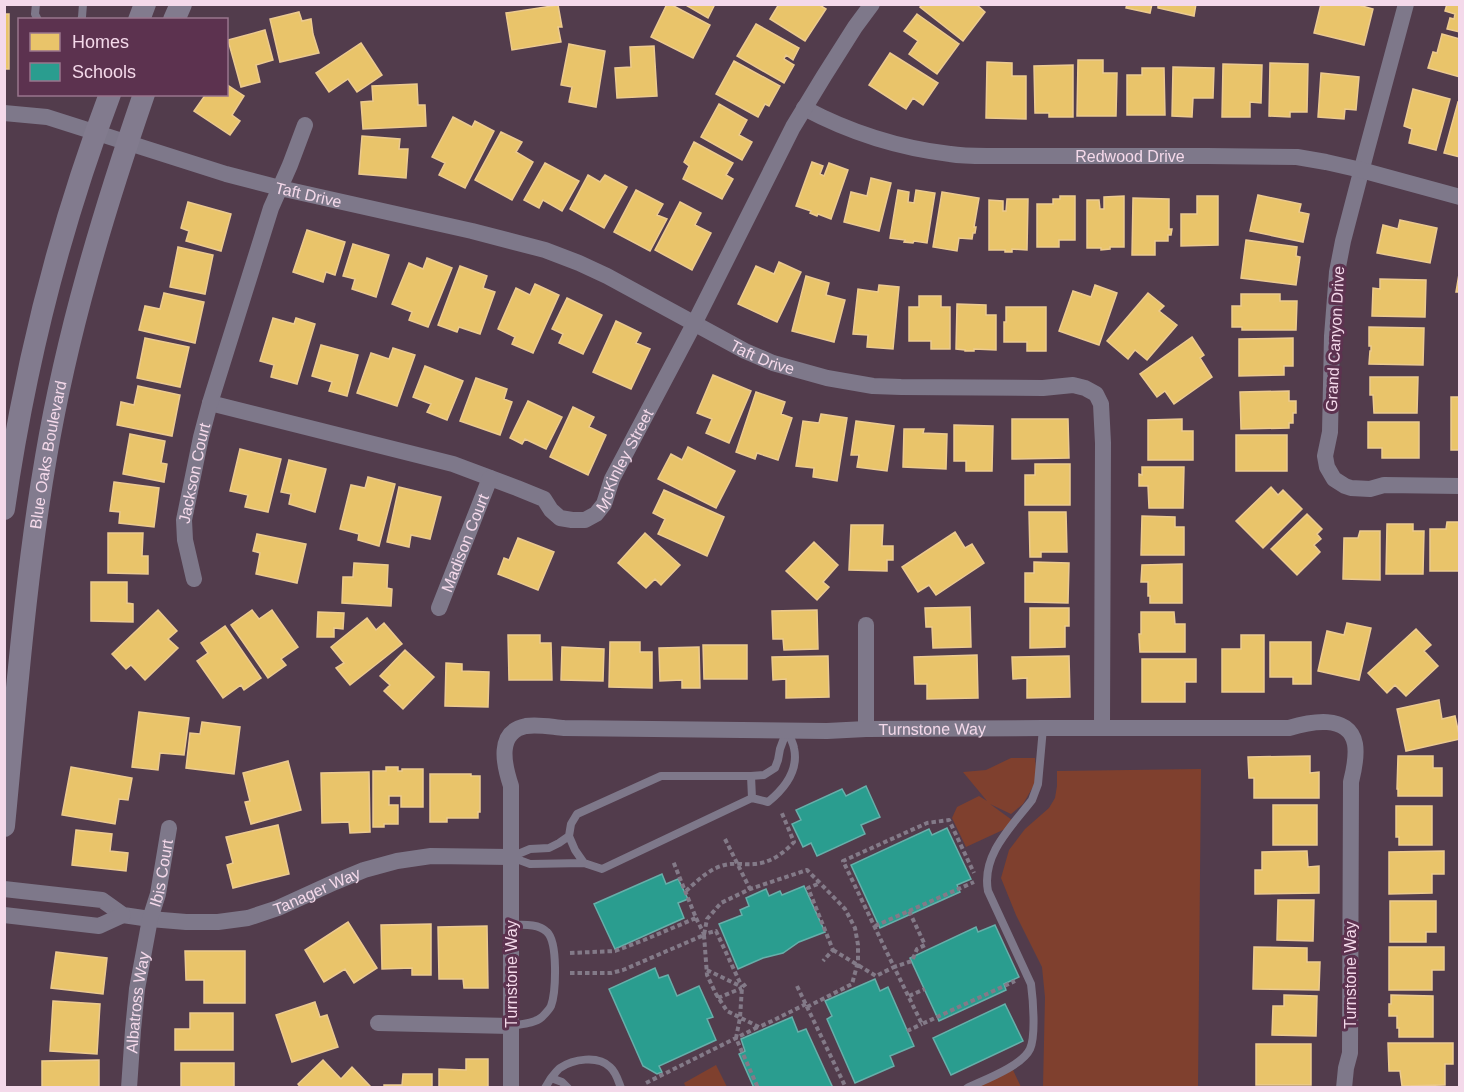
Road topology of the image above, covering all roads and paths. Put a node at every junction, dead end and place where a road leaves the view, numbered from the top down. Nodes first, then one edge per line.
1 (181, 4) edge
2 (872, 4) edge
3 (1406, 4) edge
4 (175, 18) edge
5 (109, 96) edge
6 (143, 96) edge
7 (804, 108) junction
8 (4, 113) edge
9 (304, 125) dead end
10 (96, 132) junction
11 (128, 142) junction
12 (1361, 170) junction
13 (279, 188) junction
14 (1460, 197) edge
15 (694, 324) junction
16 (210, 403) junction
17 (490, 478) junction
18 (1460, 486) edge
19 (4, 509) edge
20 (194, 579) dead end
21 (439, 608) dead end
22 (866, 625) dead end
23 (1043, 728) junction
24 (866, 729) junction
25 (1102, 729) junction
26 (787, 730) junction
27 (752, 776) junction
28 (752, 798) junction
29 (781, 811) dead end
30 (4, 826) edge
31 (169, 828) dead end
32 (569, 836) junction
33 (725, 839) dead end
34 (510, 857) junction
35 (673, 861) dead end
36 (584, 863) junction
37 (738, 864) junction
38 (820, 883) junction
39 (4, 889) edge
40 (750, 889) junction
41 (686, 891) junction
42 (909, 911) junction
43 (4, 915) edge
44 (123, 915) junction
45 (696, 918) junction
46 (150, 919) junction
47 (510, 925) junction
48 (875, 926) junction
49 (704, 934) junction
50 (833, 950) junction
51 (570, 953) dead end
52 (823, 961) dead end
53 (857, 964) junction
54 (894, 967) junction
55 (707, 970) junction
56 (570, 973) dead end
57 (1021, 978) dead end
58 (744, 986) junction
59 (797, 986) dead end
60 (925, 988) dead end
61 (909, 996) junction
62 (718, 998) junction
63 (807, 1006) junction
64 (740, 1018) junction
65 (378, 1023) dead end
66 (922, 1024) junction
67 (511, 1026) junction
68 (759, 1027) junction
69 (907, 1031) dead end
70 (736, 1038) junction
71 (551, 1078) junction
72 (646, 1083) dead end
73 (129, 1088) edge
74 (511, 1088) edge
75 (546, 1088) edge
76 (568, 1088) edge
77 (621, 1088) edge
78 (758, 1088) edge
79 (846, 1088) edge
80 (967, 1088) edge
81 (1344, 1088) edge

1 - 4 main road
2 - 7 street, McKinley Street
3 - 12 street, Grand Canyon Drive
5 - 10 main road, Blue Oaks Boulevard
6 - 11 main road, Blue Oaks Boulevard
7 - 12 street, Redwood Drive
7 - 15 street, McKinley Street
8 - 10 street, Taft Drive
9 - 13 street
10 - 11 street, Taft Drive
10 - 19 main road, Blue Oaks Boulevard
11 - 13 street, Taft Drive
11 - 30 main road, Blue Oaks Boulevard
12 - 14 street, Redwood Drive
12 - 18 street, Grand Canyon Drive
13 - 15 street, Taft Drive
13 - 16 street
15 - 17 street, McKinley Street
15 - 25 street, Taft Drive
16 - 17 street, McKinley Street
16 - 20 street, Jackson Court
17 - 21 street, Madison Court
22 - 24 street
23 - 24 street, Turnstone Way
23 - 25 street, Turnstone Way
23 - 80 lane
24 - 26 street, Turnstone Way
25 - 81 street, Turnstone Way
26 - 27 lane
26 - 28 lane
26 - 34 street, Turnstone Way
27 - 28 lane
27 - 32 lane
28 - 36 lane
29 - 37 path
31 - 46 street, Ibis Court
32 - 34 lane
32 - 36 lane
33 - 37 path
34 - 36 lane
34 - 46 street, Tanager Way
34 - 47 street, Turnstone Way
35 - 41 path
37 - 40 path
37 - 41 path
38 - 40 path
38 - 50 path
38 - 53 path
39 - 44 street, Tanager Way
40 - 49 path
41 - 45 path
42 - 48 path
42 - 48 path
42 - 54 path
43 - 44 street, Tanager Way
44 - 46 street, Tanager Way
45 - 49 path
45 - 51 path
46 - 73 street, Albatross Way
47 - 67 street, Turnstone Way
47 - 67 lane
48 - 54 path
49 - 55 path
49 - 56 path
49 - 58 path
50 - 52 path
50 - 53 path
53 - 54 path
53 - 63 path
54 - 61 path
55 - 58 path
55 - 62 path
57 - 66 path
58 - 62 path
58 - 64 path
59 - 63 path
60 - 61 path
61 - 66 path
62 - 64 path
63 - 68 path
63 - 79 path
64 - 68 path
64 - 70 path
65 - 67 street
66 - 69 path
67 - 74 street, Turnstone Way
68 - 70 path
70 - 72 path
70 - 78 path
71 - 75 lane
71 - 76 lane
71 - 77 lane

